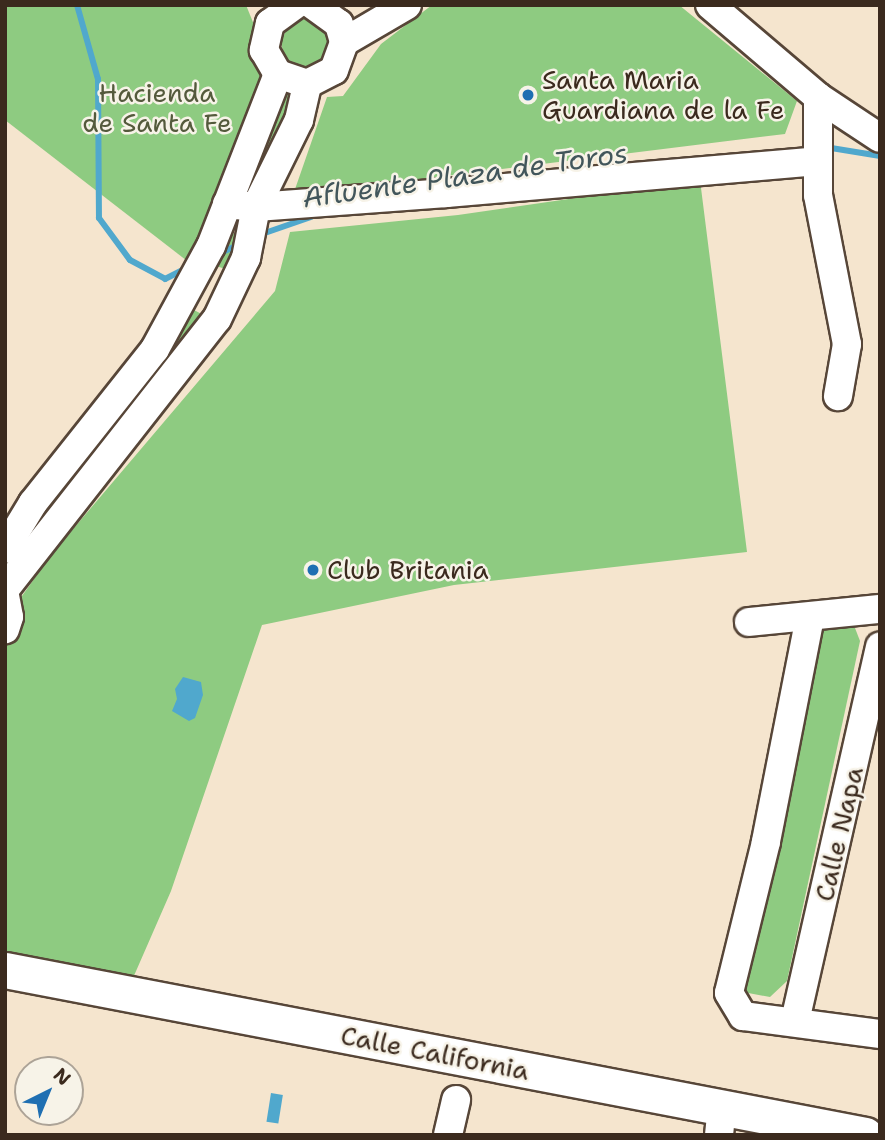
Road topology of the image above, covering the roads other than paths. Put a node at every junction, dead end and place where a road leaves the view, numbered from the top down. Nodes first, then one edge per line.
1 (252, 5) edge
2 (295, 5) edge
3 (407, 5) edge
4 (710, 5) edge
5 (326, 7) edge
6 (265, 34) junction
7 (344, 42) junction
8 (278, 74) junction
9 (307, 84) junction
10 (818, 97) junction
11 (880, 138) edge
12 (816, 161) junction
13 (227, 204) junction
14 (256, 207) junction
15 (197, 272) junction
16 (234, 289) junction
17 (838, 396) dead end
18 (33, 503) junction
19 (5, 512) edge
20 (5, 549) edge
21 (5, 589) edge
22 (5, 596) edge
23 (880, 609) edge
24 (810, 617) junction
25 (749, 622) dead end
26 (5, 629) edge
27 (880, 647) edge
28 (5, 970) edge
29 (795, 1021) junction
30 (880, 1034) edge
31 (456, 1100) dead end
32 (732, 1123) edge
33 (448, 1135) edge
34 (865, 1135) edge

1 - 6 street
2 - 6 street
3 - 7 street
4 - 10 street
5 - 7 street
6 - 8 street
7 - 9 street
8 - 9 street
8 - 13 street
9 - 14 street
10 - 11 street
10 - 12 street
12 - 14 street
12 - 17 street
13 - 14 street
13 - 15 street
14 - 16 street
15 - 16 street
15 - 18 street
16 - 21 street
18 - 19 street
18 - 20 street
22 - 26 street
23 - 24 street
24 - 25 street
24 - 29 street
27 - 29 street, Calle Napa
28 - 32 main road, Calle California
29 - 30 street
31 - 33 street
32 - 34 main road, Calle California

